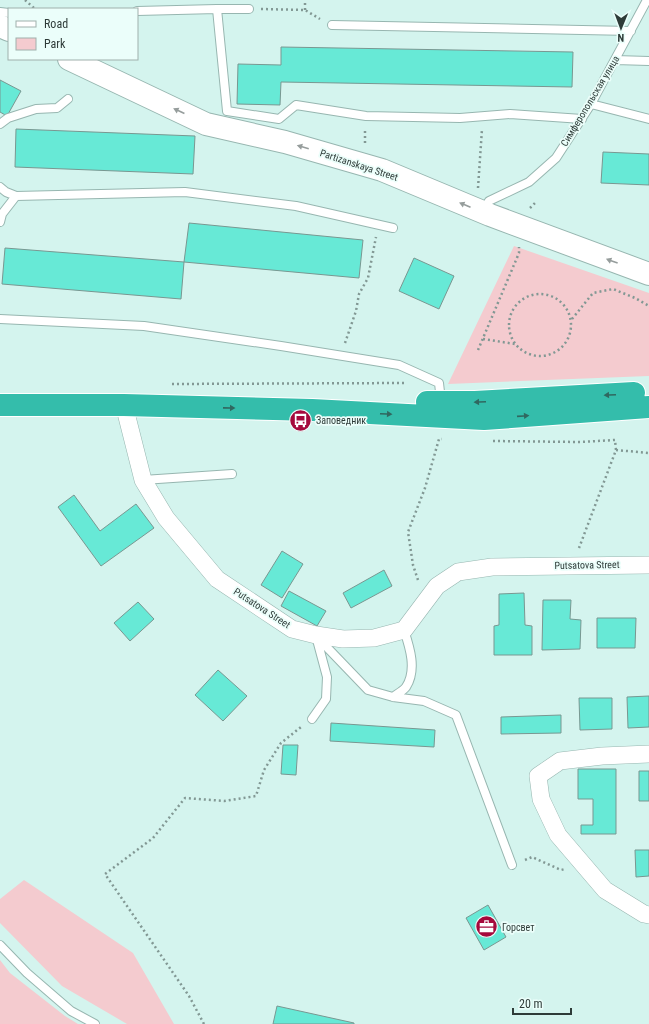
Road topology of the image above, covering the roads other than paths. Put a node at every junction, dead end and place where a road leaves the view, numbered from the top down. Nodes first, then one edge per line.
1 (646, 0) edge
2 (217, 8) junction
3 (249, 9) road end
4 (138, 11) edge
5 (332, 25) road end
6 (631, 31) junction
7 (71, 60) edge
8 (615, 60) junction
9 (649, 60) edge
10 (68, 99) dead end
11 (591, 104) junction
12 (582, 119) junction
13 (649, 119) edge
14 (0, 124) edge
15 (0, 187) edge
16 (16, 196) junction
17 (484, 213) junction
18 (0, 222) edge
19 (393, 228) dead end
20 (649, 274) edge
21 (0, 319) edge
22 (649, 392) edge
23 (0, 394) edge
24 (441, 402) junction
25 (0, 405) edge
26 (124, 405) junction
27 (649, 407) edge
28 (232, 474) dead end
29 (143, 480) junction
30 (649, 565) edge
31 (404, 630) junction
32 (316, 636) junction
33 (393, 697) junction
34 (312, 719) road end
35 (649, 754) edge
36 (512, 865) road end
37 (649, 915) edge
38 (0, 945) edge
39 (95, 1024) edge

1 - 6 lane, Симферопольская улица
2 - 3 lane
2 - 4 lane
2 - 12 lane
5 - 6 lane
6 - 8 lane, Симферопольская улица
17 -> 7 main road, Partizanskaya Street
8 - 9 lane
8 - 11 lane, Симферопольская улица
10 - 14 lane
11 - 12 lane, Симферопольская улица
11 - 13 lane
12 - 17 lane, Симферопольская улица
15 - 16 lane
16 - 18 lane
16 - 19 lane
20 -> 17 main road, Partizanskaya Street
21 - 24 lane
22 -> 24 highway
23 - 24 highway
25 - 26 highway
26 -> 27 highway
26 - 29 street, Putsatova Street
28 - 29 lane
29 - 32 street, Putsatova Street
30 - 31 street, Putsatova Street
31 - 32 street, Putsatova Street
31 - 33 lane
32 - 33 lane
32 - 34 lane
33 - 36 lane
35 - 37 street
38 - 39 lane

